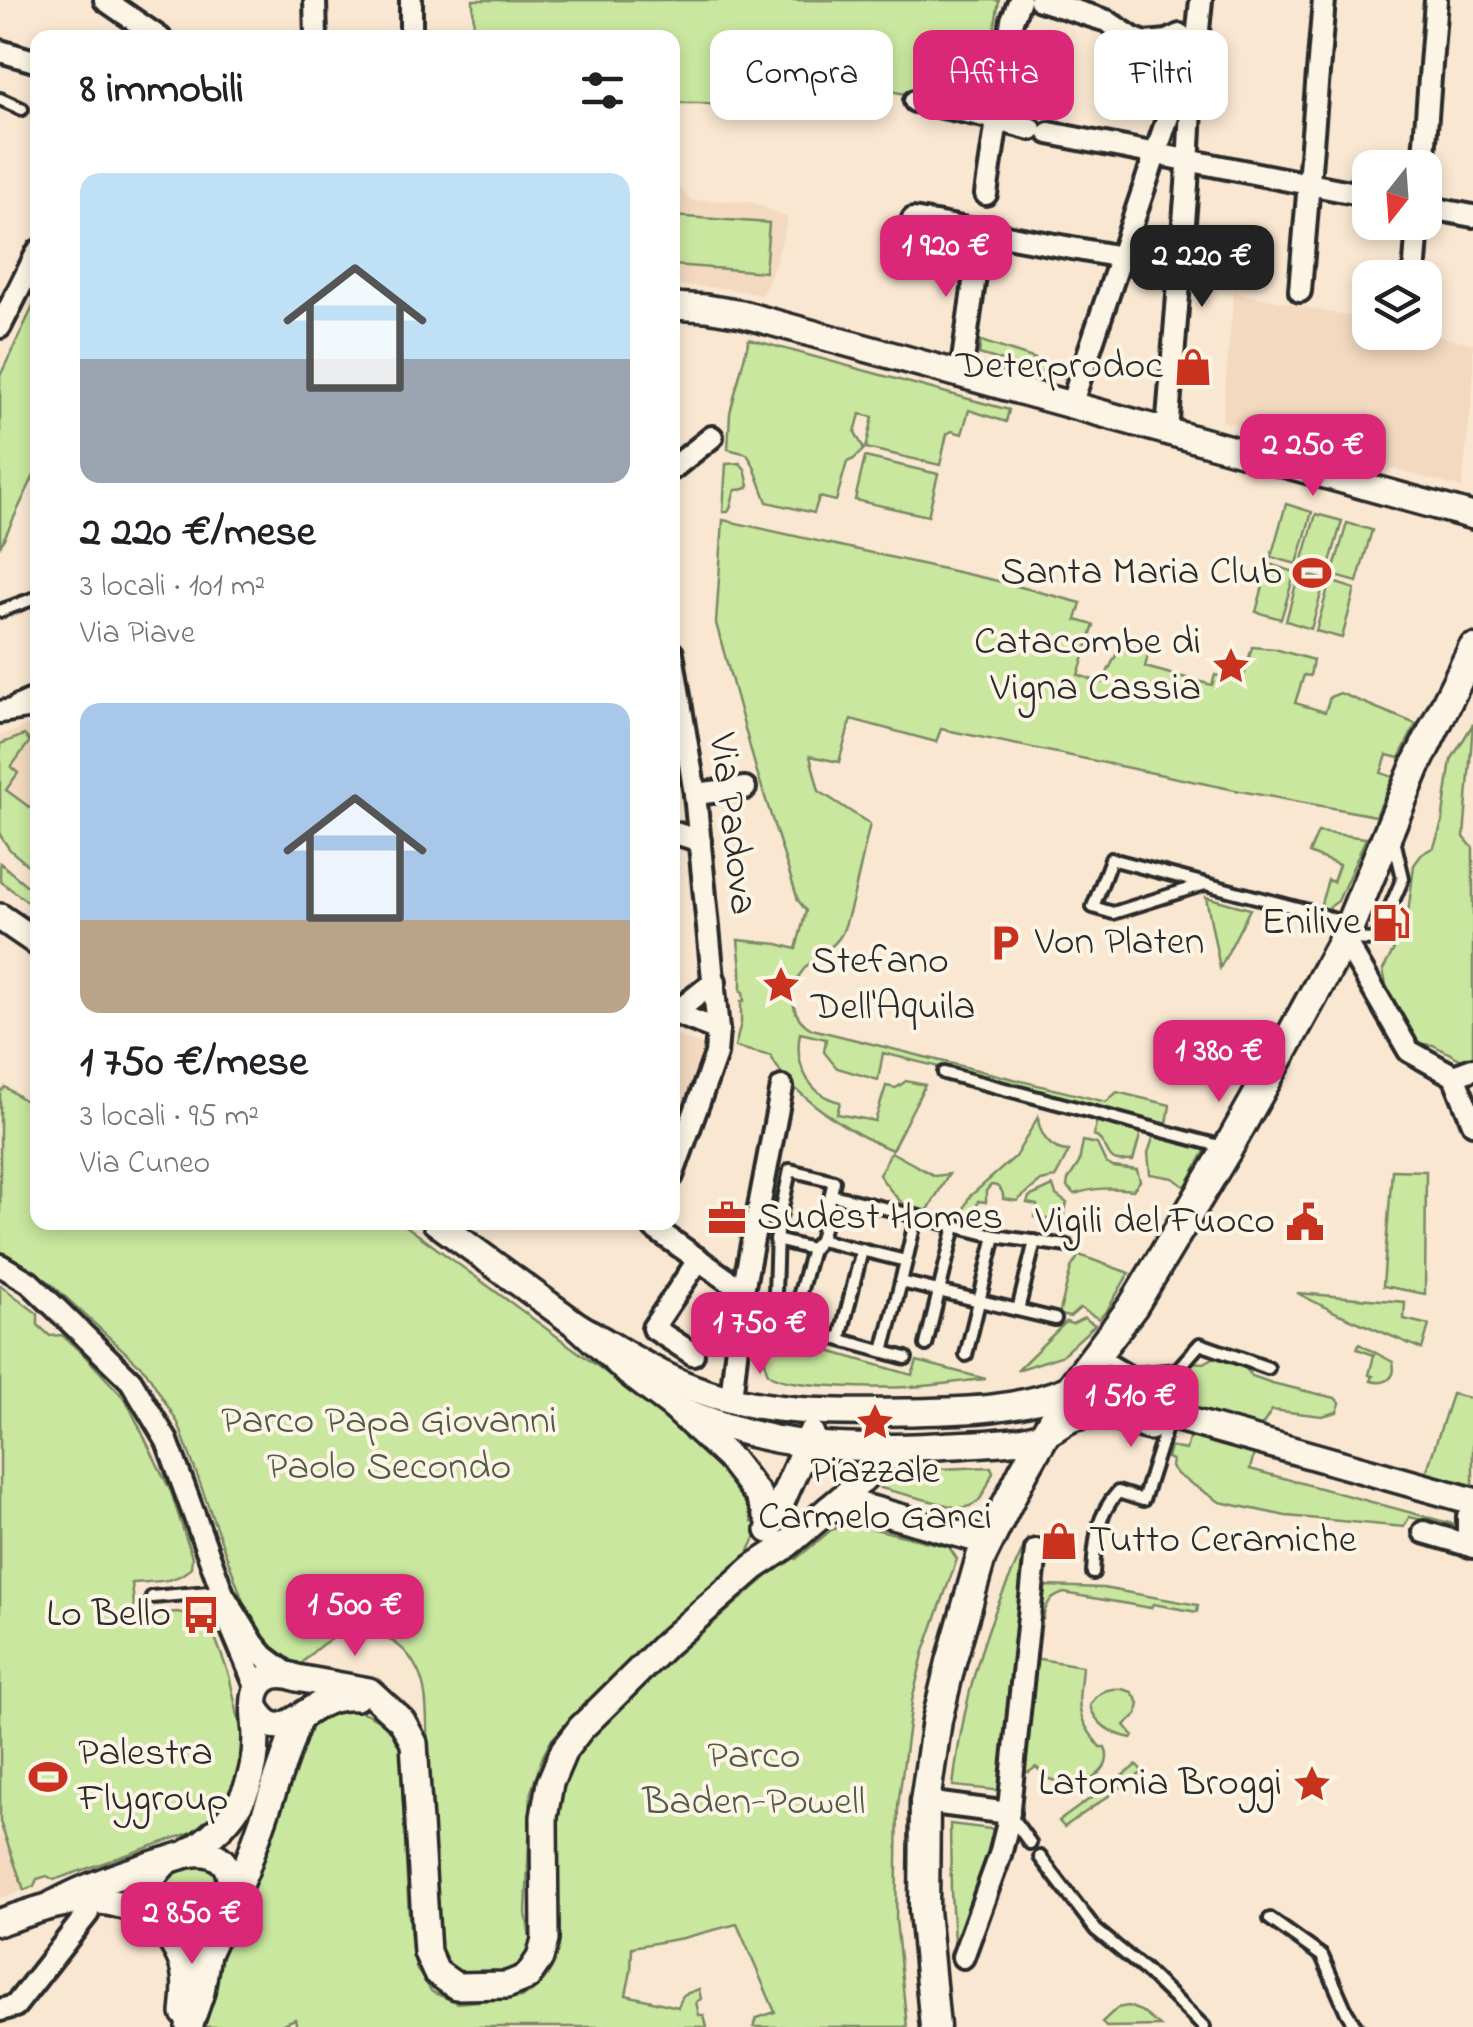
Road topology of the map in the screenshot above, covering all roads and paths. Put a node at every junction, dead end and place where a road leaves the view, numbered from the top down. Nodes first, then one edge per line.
1 (105, 0) edge
2 (315, 0) edge
3 (411, 0) edge
4 (1040, 0) edge
5 (1324, 0) edge
6 (1436, 0) edge
7 (1200, 8) edge
8 (1016, 10) edge
9 (148, 30) edge
10 (316, 30) edge
11 (411, 30) edge
12 (1120, 30) edge
13 (1186, 30) edge
14 (0, 51) edge
15 (30, 60) edge
16 (0, 99) edge
17 (22, 110) dead end
18 (1167, 120) edge
19 (996, 121) junction
20 (1424, 150) edge
21 (1155, 155) junction
22 (1187, 161) junction
23 (1308, 184) junction
24 (1352, 193) edge
25 (986, 194) dead end
26 (1442, 210) edge
27 (1473, 216) edge
28 (914, 219) dead end
29 (981, 232) junction
30 (1121, 257) junction
31 (30, 267) edge
32 (1300, 291) dead end
33 (680, 306) edge
34 (0, 328) edge
35 (960, 374) junction
36 (1071, 406) junction
37 (1166, 432) junction
38 (712, 436) dead end
39 (680, 462) edge
40 (1473, 516) edge
41 (30, 600) edge
42 (0, 611) edge
43 (1473, 649) edge
44 (30, 696) edge
45 (680, 702) edge
46 (30, 707) edge
47 (0, 710) edge
48 (746, 788) dead end
49 (695, 794) junction
50 (680, 835) edge
51 (700, 841) junction
52 (1206, 884) junction
53 (0, 916) edge
54 (1346, 932) junction
55 (30, 937) edge
56 (715, 982) junction
57 (680, 1008) edge
58 (680, 1015) edge
59 (718, 1030) junction
60 (944, 1072) dead end
61 (1463, 1072) edge
62 (782, 1087) dead end
63 (1473, 1123) edge
64 (1228, 1148) junction
65 (680, 1154) edge
66 (832, 1195) junction
67 (916, 1218) junction
68 (954, 1226) junction
69 (447, 1230) edge
70 (661, 1230) edge
71 (995, 1236) junction
72 (776, 1240) junction
73 (1035, 1241) junction
74 (816, 1244) junction
75 (1067, 1246) dead end
76 (862, 1250) junction
77 (698, 1259) junction
78 (906, 1261) junction
79 (0, 1265) edge
80 (901, 1282) junction
81 (743, 1291) junction
82 (939, 1291) junction
83 (980, 1301) junction
84 (1132, 1306) junction
85 (1018, 1310) junction
86 (1055, 1319) dead end
87 (740, 1323) junction
88 (774, 1324) junction
89 (578, 1326) junction
90 (791, 1326) junction
91 (840, 1340) junction
92 (926, 1345) dead end
93 (884, 1351) junction
94 (693, 1354) dead end
95 (966, 1355) dead end
96 (906, 1358) dead end
97 (1108, 1359) junction
98 (1268, 1368) dead end
99 (1080, 1390) junction
100 (731, 1399) junction
101 (674, 1406) junction
102 (1018, 1406) junction
103 (823, 1412) junction
104 (1074, 1418) junction
105 (1183, 1431) junction
106 (998, 1442) junction
107 (806, 1445) junction
108 (1048, 1446) junction
109 (844, 1448) junction
110 (894, 1448) junction
111 (1023, 1472) junction
112 (838, 1501) junction
113 (1471, 1511) edge
114 (771, 1522) junction
115 (1424, 1532) dead end
116 (988, 1542) junction
117 (1470, 1546) edge
118 (1036, 1550) dead end
119 (754, 1567) junction
120 (1093, 1573) dead end
121 (223, 1592) junction
122 (152, 1598) dead end
123 (969, 1603) junction
124 (292, 1676) junction
125 (257, 1699) junction
126 (384, 1704) junction
127 (300, 1718) junction
128 (925, 1802) junction
129 (1009, 1814) junction
130 (1030, 1843) dead end
131 (177, 1857) junction
132 (1040, 1857) dead end
133 (83, 1894) junction
134 (231, 1900) junction
135 (1270, 1920) dead end
136 (0, 1922) edge
137 (159, 1924) junction
138 (218, 1929) junction
139 (963, 1957) dead end
140 (0, 2010) edge
141 (938, 2025) edge
142 (181, 2027) edge
143 (190, 2027) edge
144 (1204, 2027) edge
145 (1356, 2027) edge

1 - 9 street
2 - 10 street
3 - 11 street
4 - 12 street
5 - 23 street
6 - 20 street
7 - 13 street
7 - 22 street
8 - 19 street
14 - 15 street
16 - 17 lane
18 - 21 street
19 - 21 street
19 - 25 street
21 - 22 street
21 - 30 street
22 - 23 street
22 - 37 street
23 - 24 street
23 - 32 street
26 - 27 street
28 - 29 street
29 - 30 street
29 - 35 street
30 - 36 street
31 - 34 street
33 - 35 street
35 - 36 street
36 - 37 street
37 - 40 street
38 - 39 street
41 - 42 lane
43 - 54 main road
44 - 47 lane
45 - 49 street, Via Padova
46 - 47 street
48 - 49 street
49 - 51 street, Via Padova
50 - 51 street
51 - 56 street, Via Padova
52 - 52 lane
52 - 54 lane
53 - 55 street
54 - 61 street
54 - 64 main road
56 - 57 street
56 - 59 street, Via Padova
58 - 59 street
59 - 65 street, Via Padova
60 - 64 lane
61 - 63 street
62 - 81 street
64 - 84 main road
66 - 67 lane
66 - 72 lane
66 - 74 lane
67 - 68 lane
67 - 78 lane
68 - 71 lane
68 - 82 lane
69 - 89 street
70 - 77 street
71 - 73 lane
71 - 83 lane
72 - 74 lane
72 - 88 lane
73 - 75 lane
73 - 85 lane
74 - 76 lane
74 - 90 lane
76 - 78 lane
76 - 91 lane
77 - 81 street
77 - 94 street
78 - 80 lane
79 - 121 street
80 - 82 lane
80 - 93 lane
81 - 87 street
82 - 83 lane
82 - 92 lane
83 - 85 lane
83 - 95 lane
84 - 97 main road
84 - 99 main road
85 - 86 lane
87 - 88 lane
87 - 100 street
88 - 90 lane
89 - 100 street
89 - 101 street
90 - 91 lane
91 - 93 lane
93 - 96 lane
97 - 98 lane
97 - 99 main road
99 - 102 street
99 - 104 main road
99 - 105 street
99 - 108 main road
100 - 103 street
101 - 107 street
101 - 114 street
102 - 103 street
102 - 108 street
103 - 107 street
103 - 109 street
104 - 105 street
104 - 108 main road
105 - 113 street
105 - 120 lane
106 - 108 street
106 - 110 street
106 - 111 street
107 - 109 street
107 - 114 street
108 - 111 main road
108 - 123 main road
109 - 110 street
109 - 112 street
110 - 112 street
111 - 116 main road
112 - 116 street
112 - 119 street
113 - 117 street
114 - 119 street
115 - 117 street
116 - 123 main road
118 - 129 street
119 - 126 street
121 - 122 lane
121 - 124 street
121 - 125 street
123 - 128 main road
124 - 125 street
124 - 126 street
124 - 127 street
125 - 127 street
125 - 131 street
126 - 127 street
127 - 134 street
128 - 129 street
128 - 141 main road
129 - 130 lane
129 - 139 street
131 - 133 street
131 - 134 street
131 - 137 street
132 - 144 lane
133 - 136 street
133 - 137 street
133 - 140 street
134 - 138 street
135 - 145 lane
137 - 138 street
137 - 142 street
138 - 143 street

